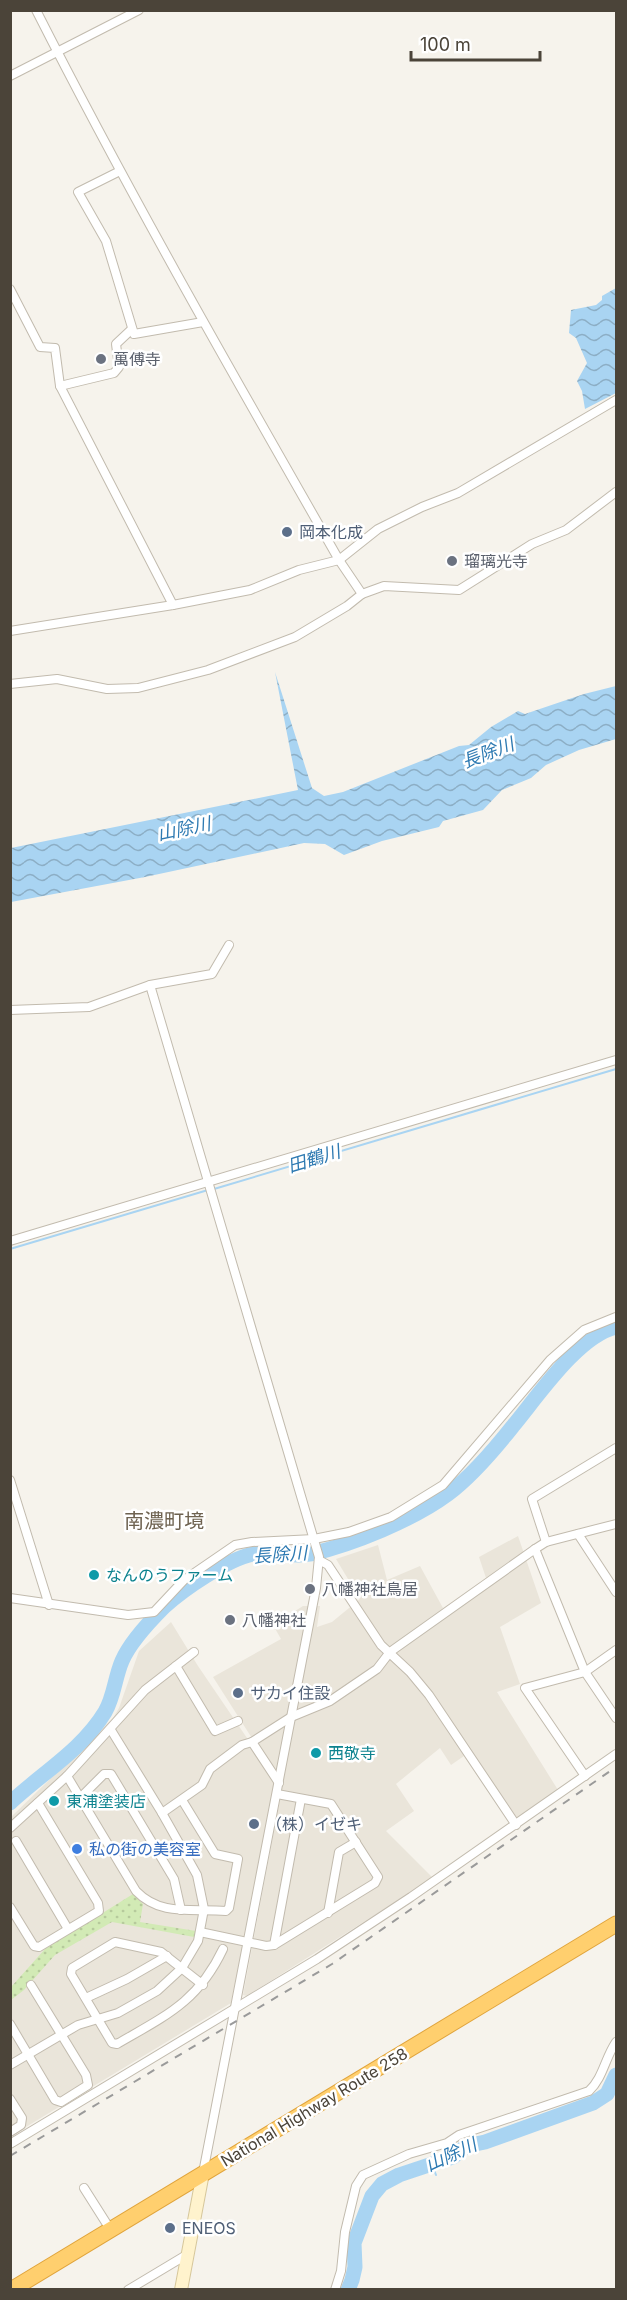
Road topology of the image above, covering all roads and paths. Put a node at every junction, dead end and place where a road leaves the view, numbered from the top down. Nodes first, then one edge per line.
1 (36, 10) edge
2 (139, 10) edge
3 (57, 52) junction
4 (10, 76) edge
5 (120, 171) junction
6 (10, 289) edge
7 (203, 322) junction
8 (132, 329) junction
9 (60, 386) junction
10 (616, 400) edge
11 (616, 492) edge
12 (339, 560) junction
13 (362, 594) junction
14 (173, 605) junction
15 (10, 631) edge
16 (10, 684) edge
17 (229, 945) dead end
18 (150, 985) junction
19 (10, 1010) edge
20 (616, 1060) edge
21 (209, 1188) junction
22 (10, 1240) edge
23 (616, 1317) edge
24 (616, 1448) edge
25 (10, 1480) edge
26 (616, 1524) edge
27 (578, 1534) junction
28 (315, 1541) junction
29 (546, 1542) junction
30 (535, 1549) junction
31 (319, 1559) junction
32 (616, 1592) edge
33 (10, 1598) edge
34 (49, 1605) junction
35 (616, 1650) edge
36 (194, 1652) dead end
37 (390, 1652) junction
38 (176, 1666) junction
39 (585, 1672) junction
40 (291, 1717) junction
41 (616, 1718) edge
42 (238, 1721) dead end
43 (111, 1730) junction
44 (252, 1742) junction
45 (616, 1754) edge
46 (67, 1776) junction
47 (585, 1776) junction
48 (279, 1783) junction
49 (277, 1794) junction
50 (80, 1798) junction
51 (301, 1799) junction
52 (182, 1800) junction
53 (38, 1803) junction
54 (162, 1813) junction
55 (516, 1825) junction
56 (10, 1828) edge
57 (16, 1841) dead end
58 (356, 1842) junction
59 (10, 1907) edge
60 (204, 1909) junction
61 (181, 1910) junction
62 (328, 1913) junction
63 (616, 1924) edge
64 (68, 1929) junction
65 (200, 1932) junction
66 (249, 1942) junction
67 (274, 1945) junction
68 (223, 1949) dead end
69 (167, 1956) junction
70 (182, 1968) junction
71 (203, 1984) junction
72 (31, 1985) dead end
73 (86, 1998) junction
74 (235, 2009) junction
75 (98, 2020) junction
76 (10, 2024) edge
77 (62, 2034) junction
78 (616, 2042) edge
79 (28, 2054) junction
80 (10, 2065) edge
81 (10, 2099) edge
82 (10, 2132) edge
83 (10, 2144) edge
84 (203, 2173) junction
85 (84, 2188) dead end
86 (110, 2229) junction
87 (188, 2254) junction
88 (11, 2289) edge
89 (128, 2289) edge
90 (181, 2289) edge
91 (335, 2289) edge

1 - 3 street
2 - 3 street
3 - 4 street
3 - 5 street
5 - 7 street
5 - 8 street
6 - 9 street
7 - 8 street
7 - 12 street
8 - 9 street
9 - 14 street
10 - 12 street
11 - 13 street
12 - 13 street
12 - 14 street
13 - 16 street
14 - 15 street
17 - 18 street
18 - 19 street
18 - 21 street
20 - 21 street
21 - 22 street
21 - 28 street
23 - 28 street
24 - 29 street
25 - 34 street
26 - 27 street
27 - 29 street
27 - 32 street
28 - 31 street
28 - 34 street
29 - 30 street
30 - 37 street
30 - 39 street
31 - 37 street
31 - 40 street
33 - 34 street
35 - 39 street
36 - 38 street
37 - 40 street
37 - 55 street
38 - 42 street
38 - 43 street
39 - 41 street
39 - 47 street
40 - 44 street
40 - 48 street
43 - 46 street
43 - 54 street
44 - 48 street
44 - 52 street
45 - 47 street
46 - 50 street
46 - 53 street
47 - 55 street
48 - 49 street
49 - 51 street
49 - 66 street
50 - 61 street
50 - 61 street
51 - 58 street
51 - 67 street
52 - 54 street
52 - 60 street
53 - 56 street
53 - 64 street
54 - 60 street
55 - 74 street
57 - 64 street
58 - 62 street
58 - 62 street
59 - 64 street
60 - 61 street
60 - 65 street
62 - 67 street
63 - 84 highway, National Highway Route 258
65 - 66 street
65 - 70 street
66 - 67 street
66 - 74 street
68 - 71 street
69 - 70 street
69 - 73 street
69 - 73 street
70 - 71 street
70 - 75 street
71 - 75 street
72 - 77 street
73 - 75 street
74 - 83 street
74 - 84 street
75 - 77 street
76 - 79 street
77 - 79 street
77 - 79 street
78 - 91 street
79 - 80 street
81 - 82 street
84 - 86 highway, National Highway Route 258
84 - 87 street
85 - 86 street
86 - 88 highway, National Highway Route 258
87 - 89 street
87 - 90 street

